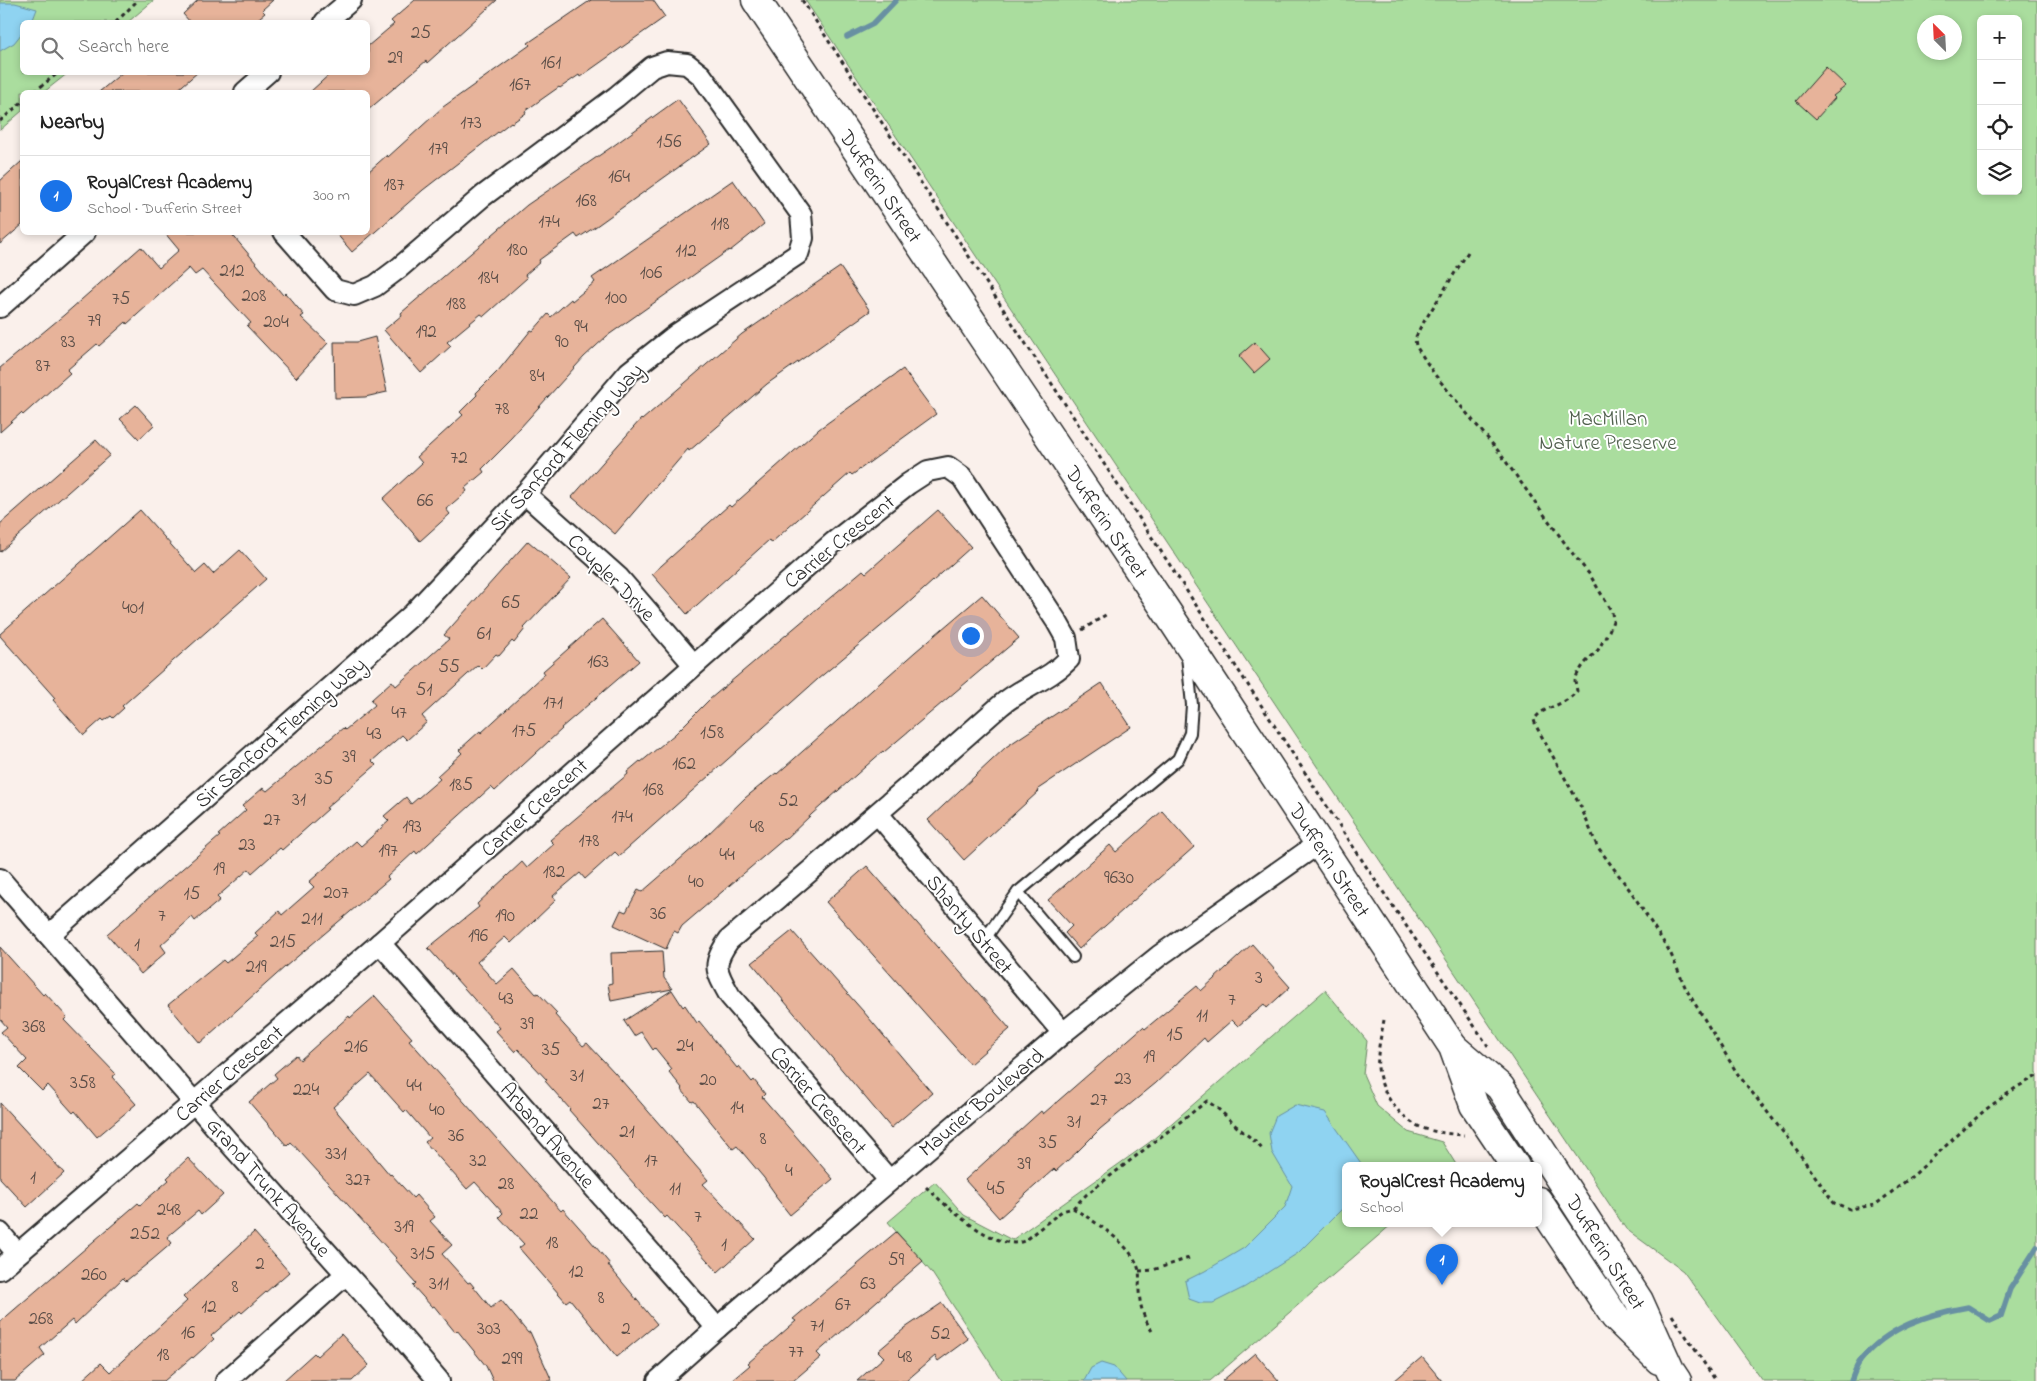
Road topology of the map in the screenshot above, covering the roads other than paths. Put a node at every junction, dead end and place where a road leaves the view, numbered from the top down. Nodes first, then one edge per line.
1 (351, 0) edge
2 (756, 0) edge
3 (327, 20) edge
4 (264, 75) edge
5 (246, 90) edge
6 (82, 235) edge
7 (287, 235) edge
8 (0, 307) edge
9 (525, 494) junction
10 (1185, 640) junction
11 (694, 665) junction
12 (878, 814) junction
13 (1319, 843) junction
14 (0, 880) edge
15 (1018, 892) junction
16 (49, 935) junction
17 (984, 940) junction
18 (380, 943) junction
19 (1073, 957) dead end
20 (1063, 1033) junction
21 (1453, 1047) junction
22 (195, 1102) junction
23 (1512, 1162) edge
24 (889, 1180) junction
25 (1542, 1207) edge
26 (0, 1233) edge
27 (17, 1253) junction
28 (0, 1269) edge
29 (346, 1275) junction
30 (716, 1328) junction
31 (1674, 1376) edge
32 (226, 1381) edge
33 (439, 1381) edge
34 (658, 1381) edge

1 - 3 street
2 - 10 main road, Dufferin Street
4 - 5 street
6 - 8 street
7 - 9 street, Sir Sanford Fleming Way
9 - 11 street, Coupler Drive
9 - 16 street, Sir Sanford Fleming Way
10 - 13 main road, Dufferin Street
10 - 15 lane
11 - 12 street, Carrier Crescent
11 - 18 street, Carrier Crescent
12 - 17 street, Shanty Street
12 - 24 street, Carrier Crescent
13 - 20 street, Maurier Boulevard
13 - 21 main road, Dufferin Street
14 - 16 street, Grand Trunk Avenue
15 - 17 lane
15 - 19 lane
16 - 22 street, Grand Trunk Avenue
17 - 20 street, Shanty Street
18 - 22 street, Carrier Crescent
18 - 30 street, Arband Avenue
20 - 24 street, Maurier Boulevard
21 - 23 main road, Dufferin Street
21 - 31 main road, Dufferin Street
22 - 27 street, Carrier Crescent
22 - 29 street, Grand Trunk Avenue
24 - 30 street, Maurier Boulevard
25 - 31 main road, Dufferin Street
26 - 27 street
27 - 28 street, Carrier Crescent
29 - 32 street
29 - 33 street, Grand Trunk Avenue
30 - 34 street, Maurier Boulevard

